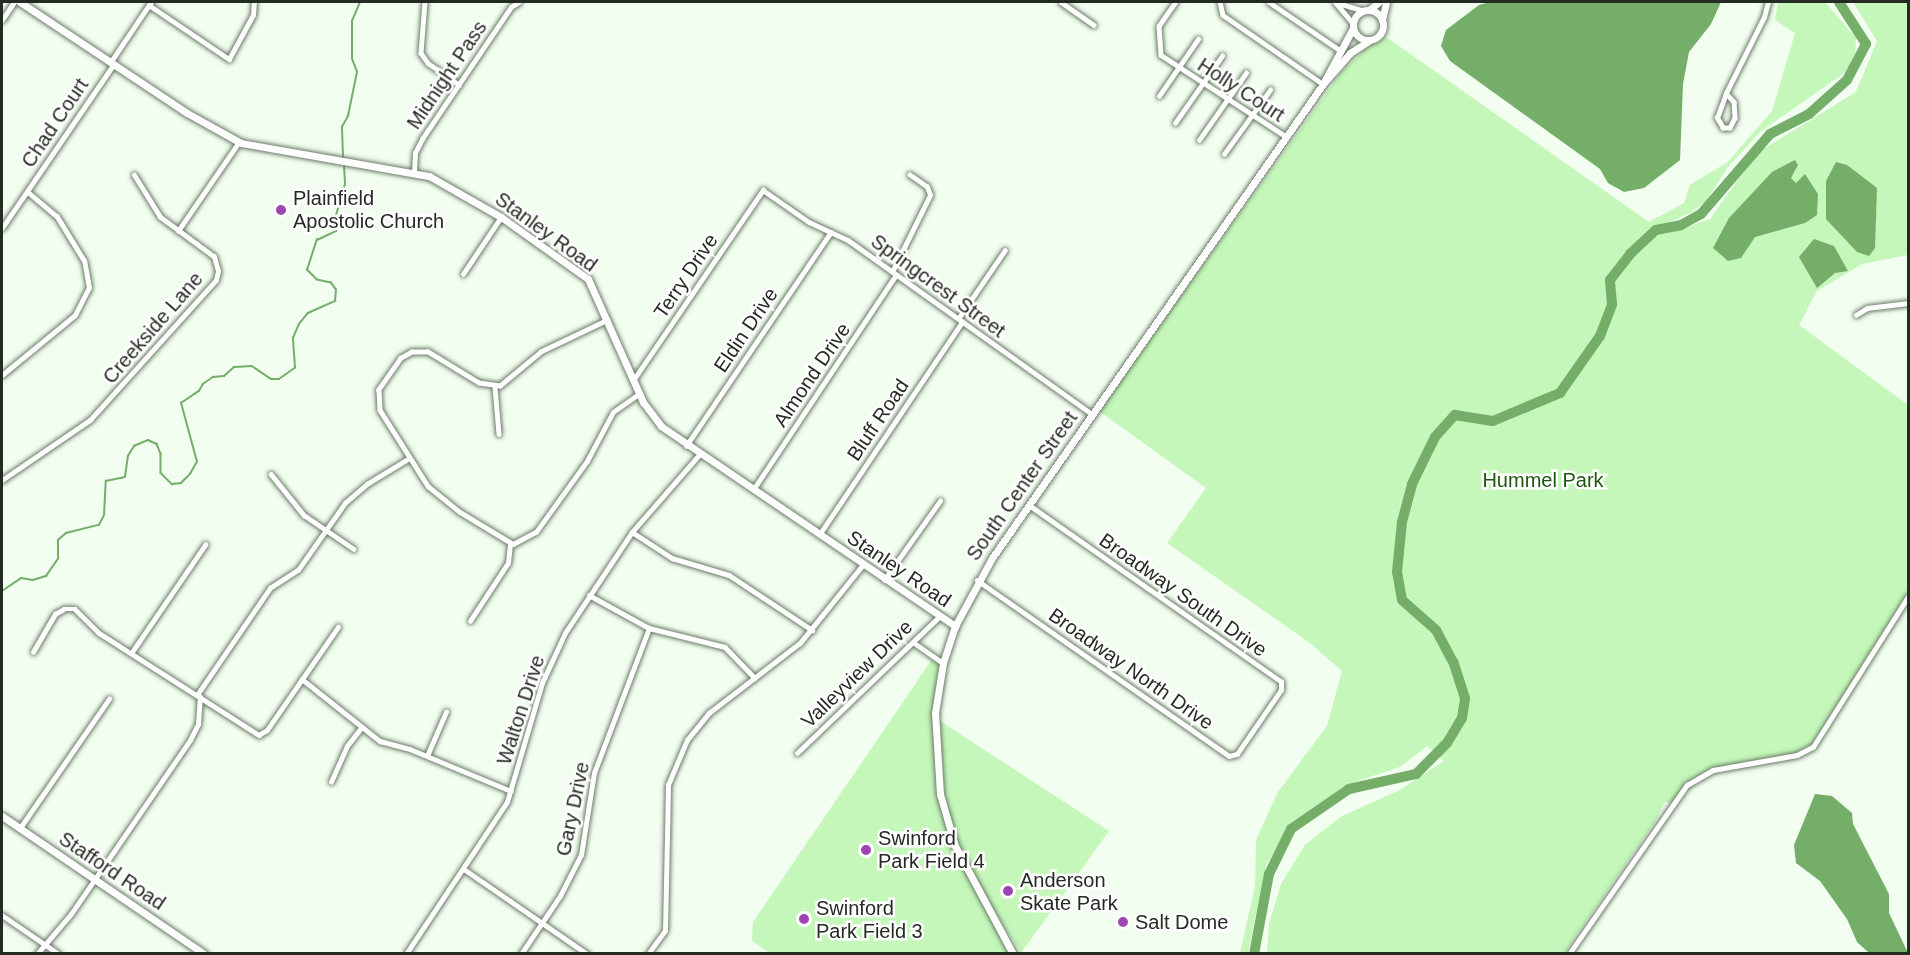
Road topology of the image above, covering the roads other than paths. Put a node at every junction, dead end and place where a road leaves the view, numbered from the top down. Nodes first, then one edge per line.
1 (14, 2) edge
2 (20, 2) edge
3 (254, 2) edge
4 (425, 2) edge
5 (519, 2) edge
6 (1061, 2) edge
7 (1176, 2) edge
8 (1220, 2) edge
9 (1269, 2) edge
10 (1335, 2) edge
11 (1379, 2) edge
12 (1386, 2) edge
13 (1768, 2) edge
14 (150, 4) edge
15 (1366, 10) junction
16 (2, 20) edge
17 (1382, 20) junction
18 (1095, 25) dead end
19 (1353, 26) junction
20 (1198, 39) dead end
21 (1370, 40) junction
22 (1341, 51) junction
23 (1222, 56) dead end
24 (112, 64) junction
25 (1179, 67) junction
26 (1246, 73) dead end
27 (1203, 83) junction
28 (1323, 84) junction
29 (459, 85) junction
30 (1270, 90) dead end
31 (1726, 93) junction
32 (1159, 96) dead end
33 (1228, 98) junction
34 (1252, 114) junction
35 (1175, 123) dead end
36 (1287, 137) junction
37 (1199, 140) dead end
38 (238, 142) junction
39 (1224, 154) dead end
40 (414, 172) junction
41 (135, 175) dead end
42 (910, 175) dead end
43 (763, 190) joint
44 (27, 192) junction
45 (501, 217) junction
46 (2, 228) edge
47 (178, 231) junction
48 (831, 232) junction
49 (1005, 250) dead end
50 (463, 274) dead end
51 (894, 274) junction
52 (1908, 303) edge
53 (1856, 315) dead end
54 (608, 320) junction
55 (960, 320) junction
56 (2, 375) edge
57 (634, 379) junction
58 (495, 387) junction
59 (639, 394) junction
60 (1092, 414) junction
61 (499, 434) dead end
62 (686, 446) junction
63 (699, 455) junction
64 (408, 459) junction
65 (271, 474) dead end
66 (2, 480) edge
67 (753, 491) junction
68 (940, 501) dead end
69 (1030, 506) junction
70 (326, 531) junction
71 (632, 532) junction
72 (819, 535) junction
73 (510, 543) junction
74 (205, 545) dead end
75 (354, 549) dead end
76 (862, 566) junction
77 (884, 580) junction
78 (977, 580) junction
79 (589, 595) junction
80 (1908, 597) edge
81 (938, 618) junction
82 (470, 621) dead end
83 (955, 626) junction
84 (338, 627) dead end
85 (649, 628) junction
86 (812, 630) junction
87 (913, 642) junction
88 (33, 652) dead end
89 (132, 652) junction
90 (943, 663) junction
91 (755, 678) junction
92 (302, 679) junction
93 (199, 696) junction
94 (109, 699) dead end
95 (446, 712) dead end
96 (1259, 722) joint
97 (361, 728) junction
98 (797, 753) dead end
99 (427, 756) junction
100 (331, 782) dead end
101 (511, 791) junction
102 (2, 816) edge
103 (20, 828) junction
104 (464, 869) junction
105 (95, 879) junction
106 (2, 915) edge
107 (542, 923) junction
108 (44, 943) junction
109 (37, 954) edge
110 (59, 954) edge
111 (204, 954) edge
112 (406, 954) edge
113 (520, 954) edge
114 (586, 954) edge
115 (648, 954) edge
116 (1013, 954) edge
117 (1569, 954) edge

1 - 16 street
2 - 24 street, Stanley Road
3 - 14 street
4 - 29 street
5 - 29 street, Midnight Pass
6 - 18 street
7 - 25 street, Holly Court
8 - 28 street
9 - 22 street
10 - 15 street
10 - 19 street
11 - 15 street
12 - 17 street
13 - 31 street
14 - 24 street, Chad Court
15 - 17 street
15 - 19 street
17 - 21 street
19 - 21 street
19 - 22 street, South Center Street
20 - 25 street
21 - 28 street, South Center Street
22 - 28 street, South Center Street
23 - 27 street
24 - 38 street, Stanley Road
24 - 44 street, Chad Court
25 - 27 street, Holly Court
25 - 32 street
26 - 33 street
27 - 33 street, Holly Court
27 - 35 street
28 - 36 street, South Center Street
29 - 40 street, Midnight Pass
30 - 34 street
31 - 31 street
33 - 34 street, Holly Court
33 - 37 street
34 - 36 street, Holly Court
34 - 39 street
36 - 60 street, South Center Street
38 - 40 street, Stanley Road
38 - 47 street
40 - 45 street, Stanley Road
41 - 47 street, Creekside Lane
42 - 51 street, Almond Drive
43 - 48 street, Springcrest Street
43 - 57 street, Terry Drive
44 - 46 street, Chad Court
44 - 56 street
45 - 50 street
45 - 54 street, Stanley Road
47 - 66 street, Creekside Lane
48 - 51 street, Springcrest Street
48 - 62 street, Eldin Drive
49 - 55 street, Bluff Road
51 - 55 street, Springcrest Street
51 - 67 street, Almond Drive
52 - 53 street
54 - 57 street, Stanley Road
54 - 58 street
55 - 60 street, Springcrest Street
55 - 72 street, Bluff Road
57 - 59 street, Stanley Road
58 - 61 street
58 - 64 street
59 - 62 street, Stanley Road
59 - 73 street
60 - 69 street, South Center Street
62 - 63 street, Stanley Road
63 - 67 street, Stanley Road
63 - 71 street, Walton Drive
64 - 70 street
64 - 73 street
65 - 70 street
67 - 72 street, Stanley Road
68 - 77 street
69 - 78 street, South Center Street
69 - 96 street, Broadway South Drive
70 - 75 street
70 - 93 street
71 - 79 street, Walton Drive
71 - 86 street
72 - 76 street, Stanley Road
73 - 82 street
74 - 89 street
76 - 77 street, Stanley Road
76 - 86 street
77 - 81 street, Stanley Road
78 - 83 street, South Center Street
78 - 96 street, Broadway North Drive
79 - 85 street
79 - 101 street, Walton Drive
80 - 117 street
81 - 83 street, Stanley Road
81 - 87 street, Valleyview Drive
83 - 90 street, South Center Street
84 - 92 street
85 - 91 street
85 - 107 street, Gary Drive
86 - 91 street
87 - 90 street
87 - 98 street, Valleyview Drive
88 - 89 street
89 - 93 street
90 - 116 street, South Center Street
91 - 115 street
92 - 93 street
92 - 97 street
93 - 105 street
94 - 103 street
95 - 99 street
97 - 99 street
97 - 100 street
99 - 101 street
101 - 104 street, Walton Drive
102 - 103 street, Stafford Road
103 - 105 street, Stafford Road
104 - 107 street
104 - 112 street, Walton Drive
105 - 108 street
105 - 111 street, Stafford Road
106 - 108 street
107 - 113 street, Gary Drive
107 - 114 street
108 - 109 street
108 - 110 street

